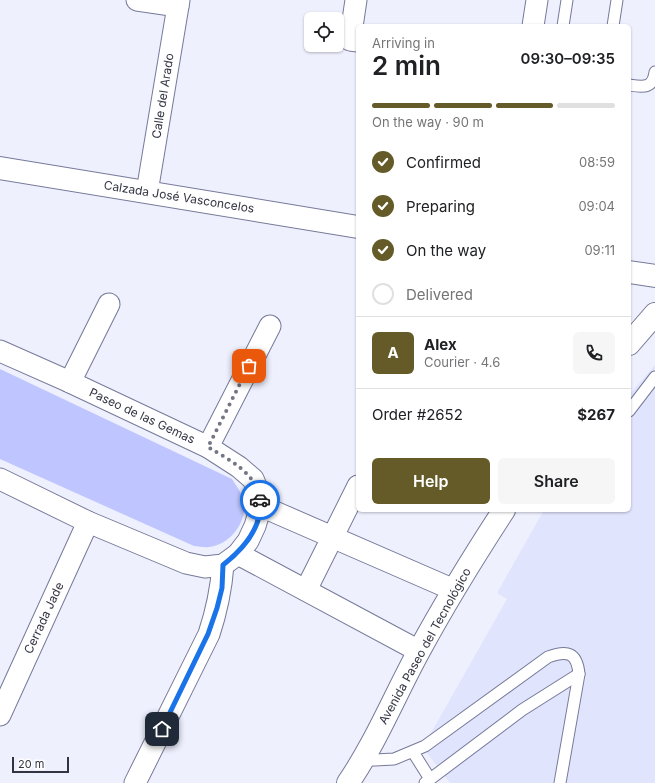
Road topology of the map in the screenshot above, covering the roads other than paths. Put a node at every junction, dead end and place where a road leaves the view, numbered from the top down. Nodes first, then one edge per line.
1 (137, 0) edge
2 (356, 0) edge
3 (537, 0) edge
4 (567, 0) edge
5 (617, 0) edge
6 (179, 3) edge
7 (533, 24) edge
8 (563, 24) edge
9 (613, 24) edge
10 (356, 42) edge
11 (655, 72) edge
12 (631, 85) edge
13 (0, 168) edge
14 (147, 192) junction
15 (356, 227) edge
16 (631, 272) edge
17 (655, 276) edge
18 (109, 304) dead end
19 (655, 314) edge
20 (270, 326) dead end
21 (631, 342) edge
22 (0, 351) edge
23 (655, 377) edge
24 (70, 382) junction
25 (631, 408) edge
26 (208, 447) junction
27 (0, 479) edge
28 (356, 490) edge
29 (261, 506) junction
30 (503, 512) edge
31 (88, 522) junction
32 (333, 537) junction
33 (230, 559) junction
34 (306, 590) junction
35 (454, 590) junction
36 (419, 651) junction
37 (579, 674) junction
38 (0, 715) edge
39 (413, 752) junction
40 (363, 760) junction
41 (428, 781) edge
42 (135, 783) edge
43 (348, 783) edge
44 (560, 783) edge

1 - 6 street
2 - 10 street
3 - 7 street
4 - 8 lane
5 - 9 lane
6 - 14 street, Calle del Arado
11 - 12 lane
13 - 14 main road, Calzada José Vasconcelos
14 - 15 main road, Calzada José Vasconcelos
16 - 17 main road
18 - 24 street
19 - 21 main road
20 - 26 street
22 - 24 street, Paseo de las Gemas
23 - 25 lane
24 - 26 street, Paseo de las Gemas
26 - 29 street, Paseo de las Gemas
27 - 31 street
28 - 32 street
29 - 32 street
29 - 33 street, Paseo de las Gemas
30 - 35 main road, Avenida Paseo del Tecnológico
31 - 33 street
31 - 38 street, Cerrada Jade
32 - 34 street
32 - 35 street
33 - 34 street
33 - 42 street
34 - 36 street
35 - 36 main road, Avenida Paseo del Tecnológico
36 - 40 main road, Avenida Paseo del Tecnológico
37 - 39 lane
37 - 41 lane
37 - 44 lane
39 - 40 lane
39 - 41 lane
40 - 43 main road, Avenida Paseo del Tecnológico

